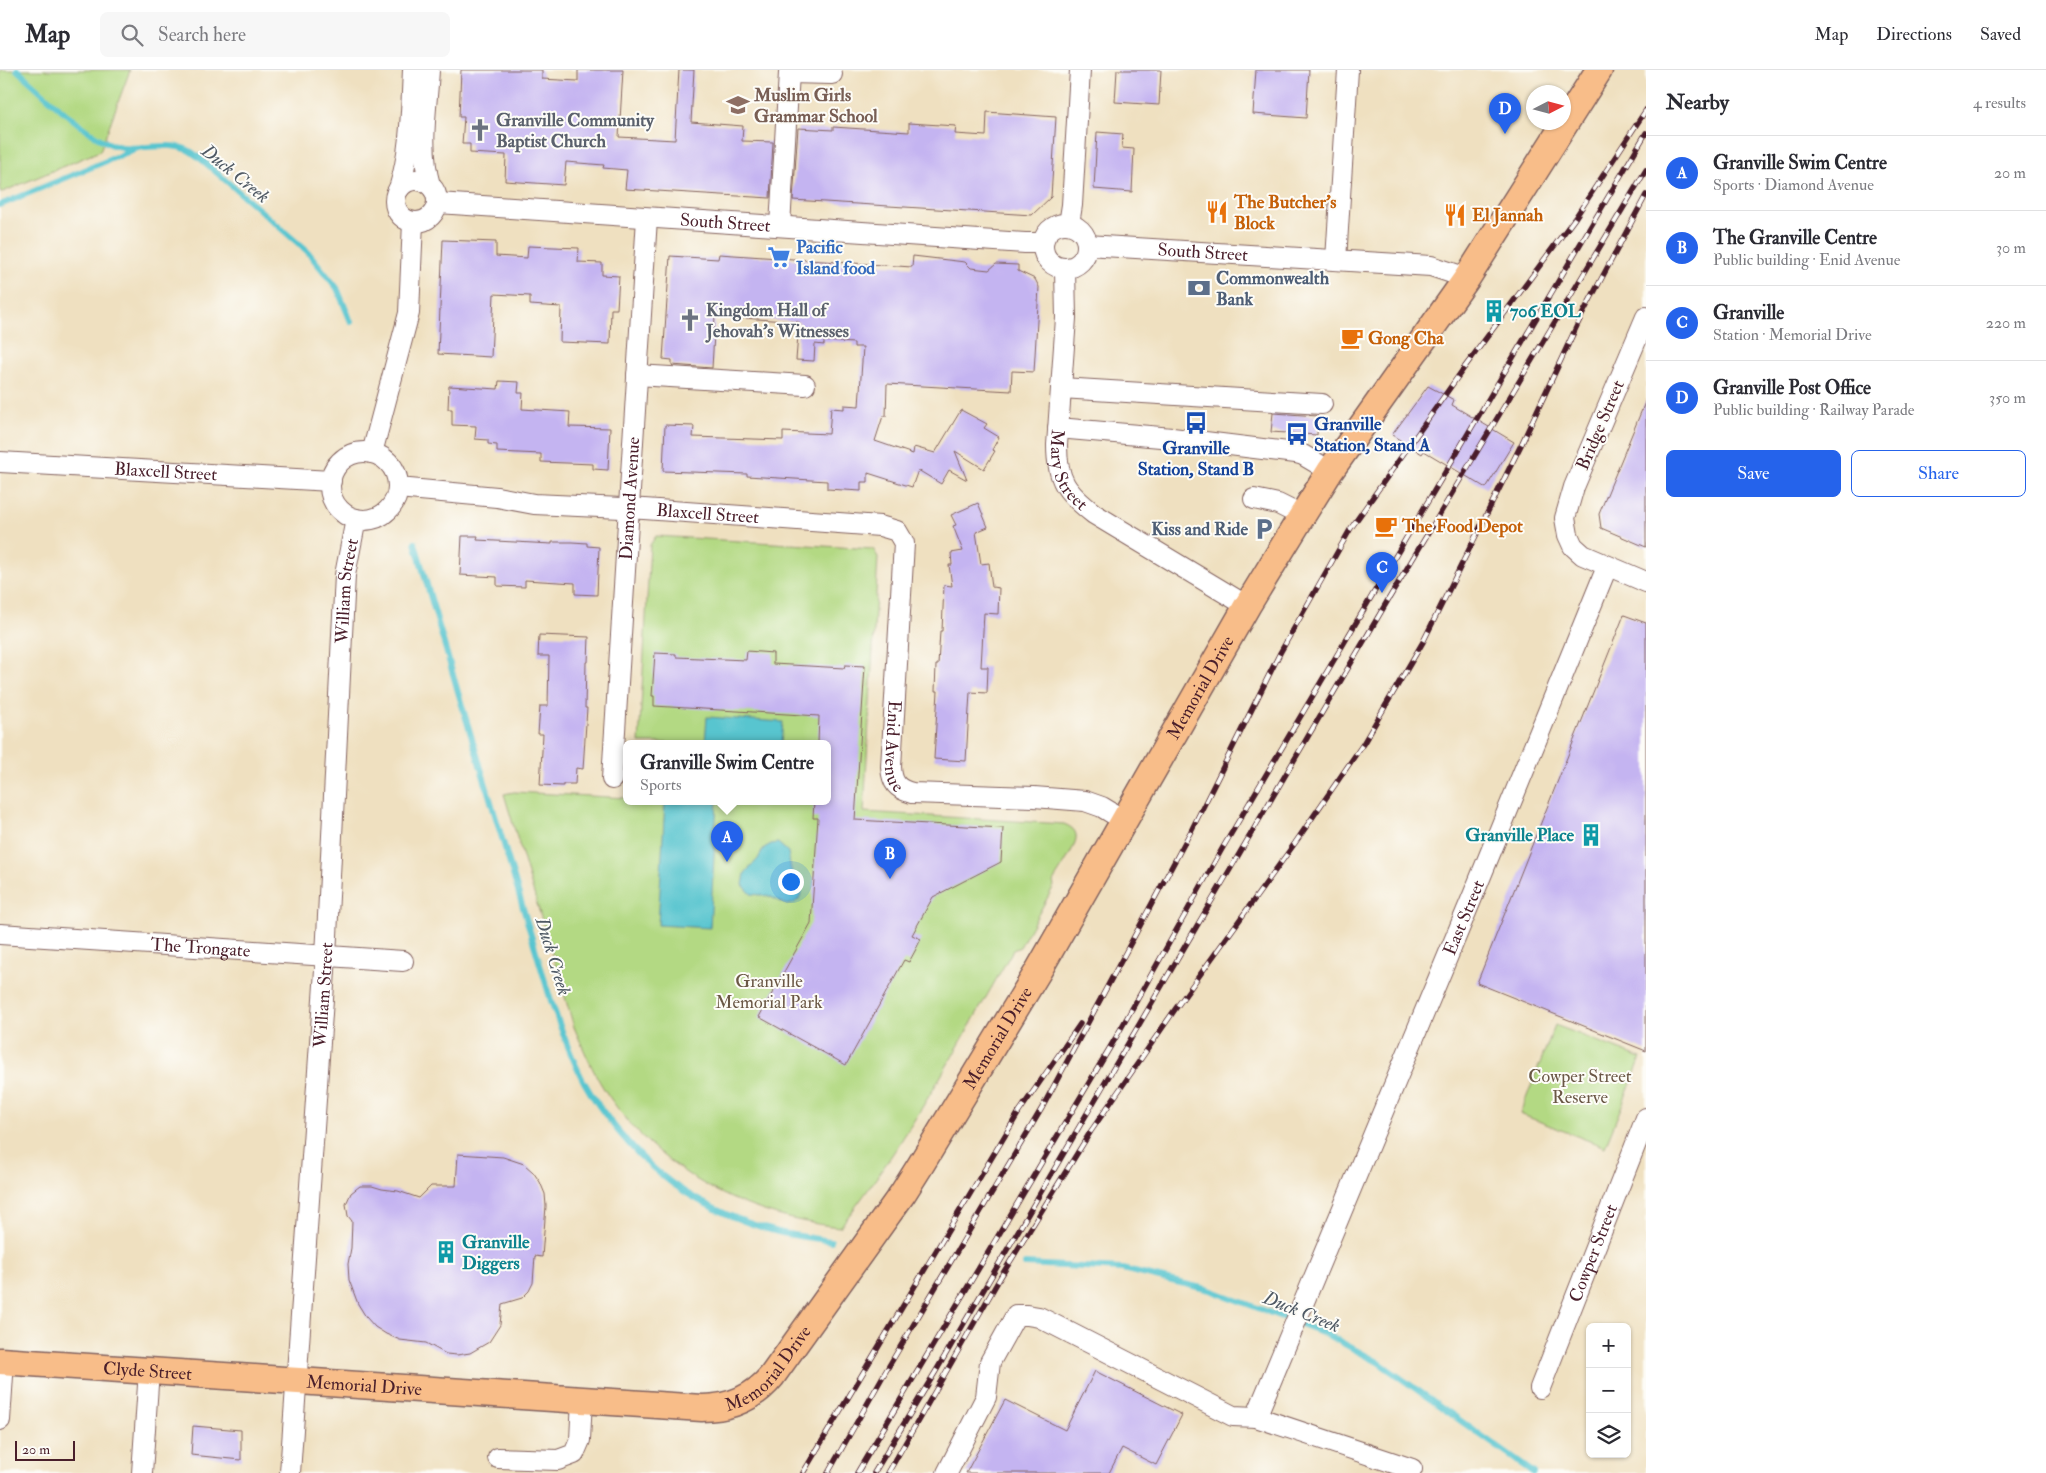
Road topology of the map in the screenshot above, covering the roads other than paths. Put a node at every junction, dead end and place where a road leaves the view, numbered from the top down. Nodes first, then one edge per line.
1 (413, 70) edge
2 (429, 70) edge
3 (1080, 70) edge
4 (1348, 70) edge
5 (1599, 70) edge
6 (832, 74) dead end
7 (430, 185) junction
8 (399, 189) junction
9 (438, 203) junction
10 (647, 218) junction
11 (413, 222) junction
12 (1069, 224) junction
13 (780, 226) junction
14 (1042, 243) junction
15 (1087, 245) junction
16 (1336, 260) junction
17 (1065, 269) junction
18 (1467, 278) junction
19 (1646, 317) edge
20 (637, 375) junction
21 (806, 385) dead end
22 (1061, 388) junction
23 (1322, 404) dead end
24 (1058, 428) junction
25 (372, 453) junction
26 (0, 462) edge
27 (1330, 471) junction
28 (331, 481) junction
29 (398, 488) junction
30 (1254, 499) dead end
31 (629, 508) junction
32 (1302, 516) junction
33 (356, 519) junction
34 (897, 531) joint
35 (1607, 567) junction
36 (1646, 582) edge
37 (1247, 606) junction
38 (612, 779) dead end
39 (1124, 821) junction
40 (0, 934) edge
41 (326, 956) junction
42 (403, 961) dead end
43 (1646, 1118) edge
44 (2, 1361) edge
45 (149, 1370) junction
46 (296, 1381) junction
47 (1540, 1388) dead end
48 (582, 1399) junction
49 (1256, 1417) junction
50 (0, 1420) edge
51 (498, 1458) dead end
52 (1412, 1469) dead end
53 (142, 1473) edge
54 (290, 1473) edge
55 (947, 1473) edge

1 - 8 street
2 - 7 street
3 - 12 street
4 - 16 street
5 - 18 main road, Memorial Drive
6 - 13 street
7 - 8 street
7 - 9 street
8 - 11 street
9 - 10 street, South Street
9 - 11 street
10 - 13 street, South Street
10 - 20 street, Diamond Avenue
11 - 25 street
12 - 14 street
12 - 15 street
13 - 14 street, South Street
14 - 17 street
15 - 16 street, South Street
15 - 17 street
16 - 18 street, South Street
17 - 22 street, Mary Street
18 - 27 main road, Memorial Drive
19 - 35 street, Bridge Street
20 - 21 street
20 - 31 street, Diamond Avenue
22 - 23 street
22 - 24 street, Mary Street
24 - 27 street
24 - 37 street, Mary Street
25 - 28 street
25 - 29 street
26 - 28 street, Blaxcell Street
27 - 32 main road, Memorial Drive
28 - 33 street
29 - 31 street, Blaxcell Street
29 - 33 street
30 - 32 street
31 - 34 street, Blaxcell Street
31 - 38 street, Diamond Avenue
32 - 37 main road, Memorial Drive
33 - 41 street, William Street
34 - 39 street, Enid Avenue
35 - 36 street
35 - 49 street, East Street
37 - 39 main road, Memorial Drive
39 - 48 main road, Memorial Drive
40 - 41 street, The Trongate
41 - 42 street, The Trongate
41 - 46 street, William Street
43 - 47 street, Cowper Street
44 - 45 main road, Clyde Street
44 - 50 street
45 - 46 main road, Clyde Street
45 - 53 street
46 - 48 main road, Memorial Drive
46 - 54 street, William Street
48 - 51 street
49 - 52 street
49 - 55 street

